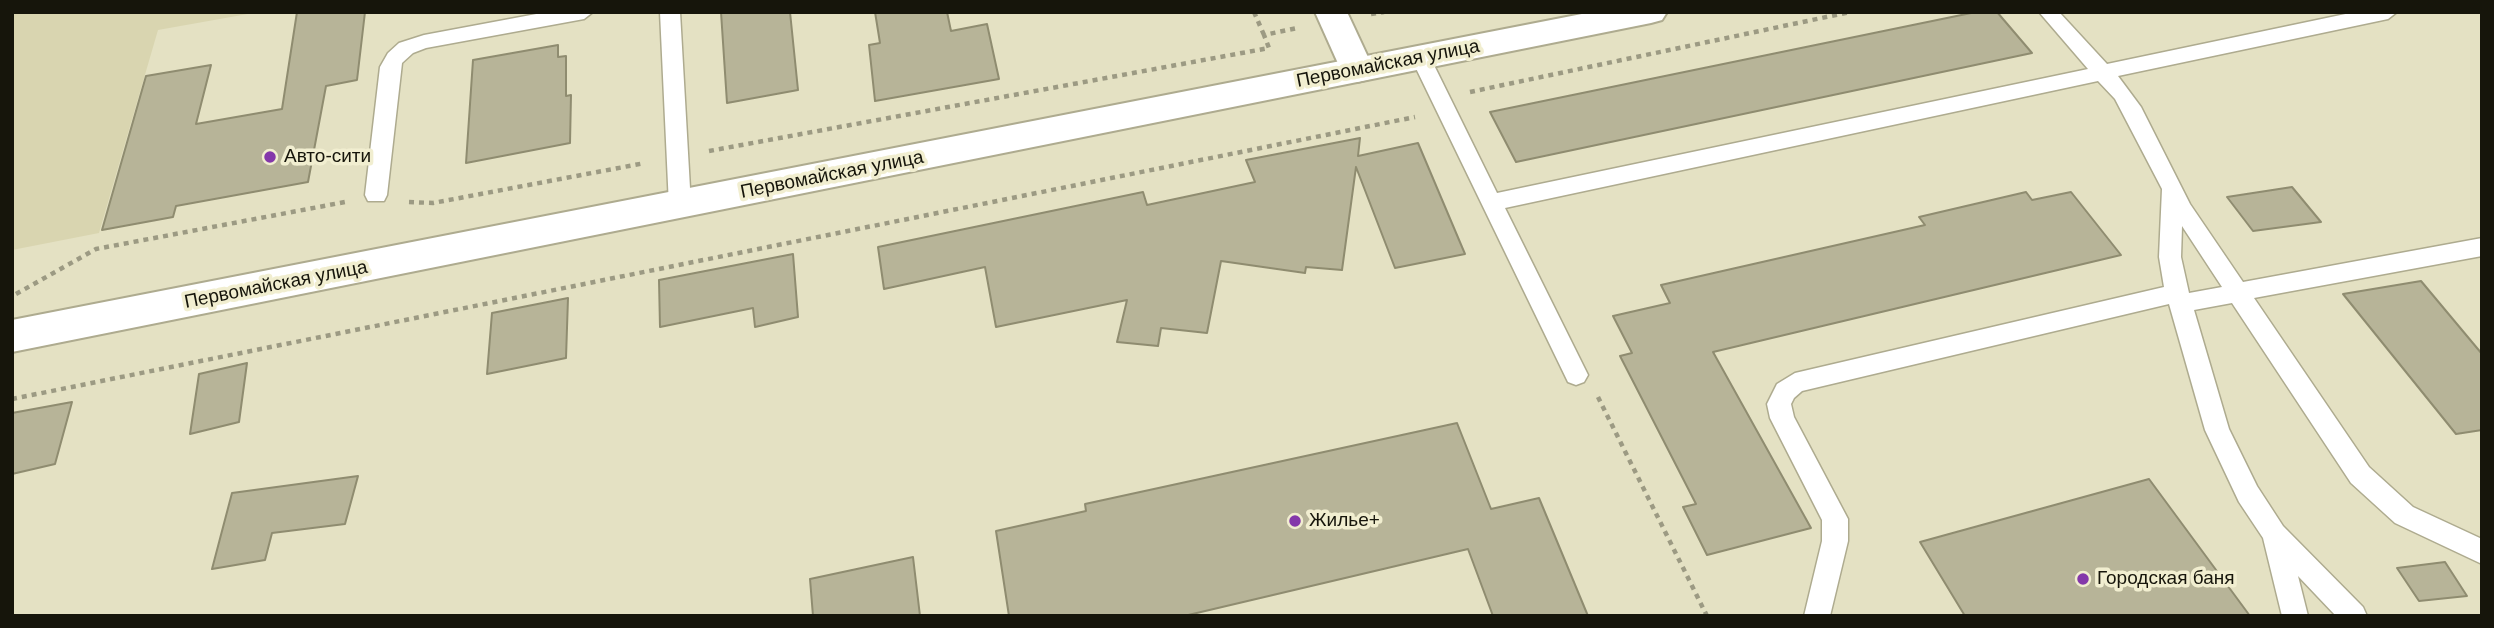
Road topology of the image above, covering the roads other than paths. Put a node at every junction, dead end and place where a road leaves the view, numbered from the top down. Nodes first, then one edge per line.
1 (584, 12) edge
2 (670, 12) edge
3 (1331, 12) edge
4 (2048, 12) edge
5 (2388, 12) edge
6 (1631, 14) edge
7 (1421, 58) junction
8 (1357, 71) junction
9 (2103, 73) junction
10 (2172, 190) junction
11 (376, 195) dead end
12 (1492, 202) junction
13 (680, 206) junction
14 (2482, 247) edge
15 (2238, 292) junction
16 (2179, 299) junction
17 (12, 336) edge
18 (1576, 375) road end
19 (2274, 534) junction
20 (2482, 552) edge
21 (1817, 616) edge
22 (2295, 616) edge
23 (2354, 616) edge

1 - 11 lane
2 - 13 lane
3 - 8 main road
4 - 9 lane
5 - 9 lane
6 - 7 main road, Первомайская улица
7 - 8 main road, Первомайская улица
7 - 12 lane
8 - 13 main road, Первомайская улица
9 - 10 lane
9 - 12 lane
10 - 15 lane
10 - 16 lane
12 - 18 lane
13 - 17 main road, Первомайская улица
14 - 15 lane
15 - 16 lane
15 - 20 lane
16 - 19 lane
16 - 21 lane
19 - 22 lane
19 - 23 lane

